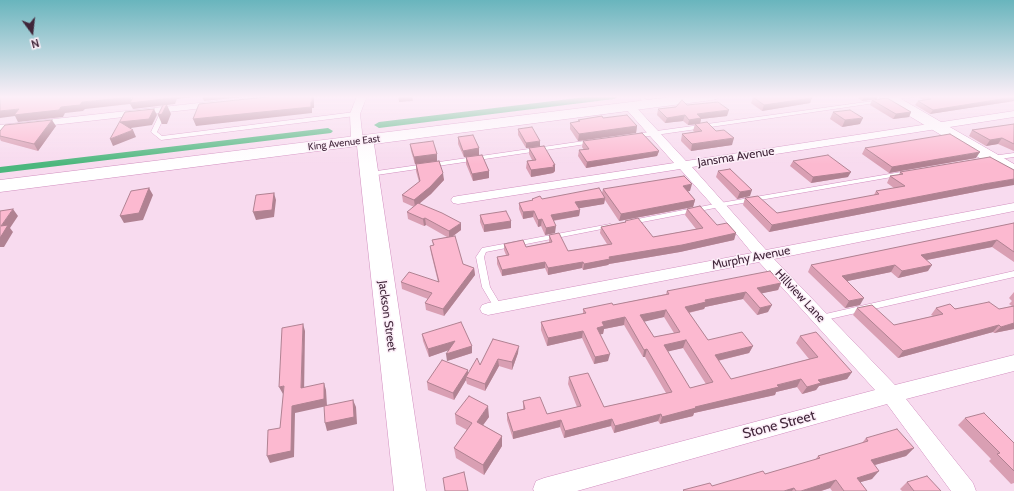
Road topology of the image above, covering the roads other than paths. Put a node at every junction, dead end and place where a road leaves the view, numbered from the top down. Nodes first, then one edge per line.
1 (102, 119) edge
2 (160, 119) edge
3 (315, 119) edge
4 (356, 119) edge
5 (515, 119) edge
6 (648, 119) edge
7 (747, 119) edge
8 (925, 119) edge
9 (982, 119) edge
10 (937, 126) junction
11 (0, 128) edge
12 (655, 133) junction
13 (632, 137) edge
14 (361, 140) junction
15 (601, 141) edge
16 (1014, 155) edge
17 (988, 159) junction
18 (685, 165) junction
19 (1014, 171) edge
20 (914, 172) edge
21 (369, 174) junction
22 (0, 186) edge
23 (458, 200) dead end
24 (720, 205) junction
25 (1014, 207) edge
26 (621, 224) edge
27 (614, 226) edge
28 (762, 255) junction
29 (1014, 274) edge
30 (493, 308) joint
31 (821, 318) junction
32 (1014, 363) edge
33 (891, 394) junction
34 (544, 489) dead end
35 (410, 491) edge
36 (965, 491) edge

1 - 11 street
2 - 3 lane
4 - 14 street, Jackson Street
5 - 14 main road, King Avenue East
6 - 12 street, Hillview Lane
7 - 12 lane
8 - 10 main road
9 - 10 street, Jansma Avenue
10 - 17 main road
10 - 18 street, Jansma Avenue
12 - 13 lane
12 - 18 street, Hillview Lane
14 - 21 main road, Jackson Street
14 - 22 main road, King Avenue East
15 - 21 lane
16 - 17 lane
17 - 19 main road
18 - 23 street, Jansma Avenue
18 - 24 street, Hillview Lane
20 - 24 lane
21 - 35 main road, Jackson Street
24 - 26 lane
24 - 28 street, Hillview Lane
25 - 28 street, Murphy Avenue
27 - 30 lane
28 - 30 street, Murphy Avenue
28 - 31 street, Hillview Lane
29 - 31 lane
31 - 33 street, Hillview Lane
32 - 33 street, Stone Street
33 - 34 street, Stone Street
33 - 36 street, Hillview Lane

